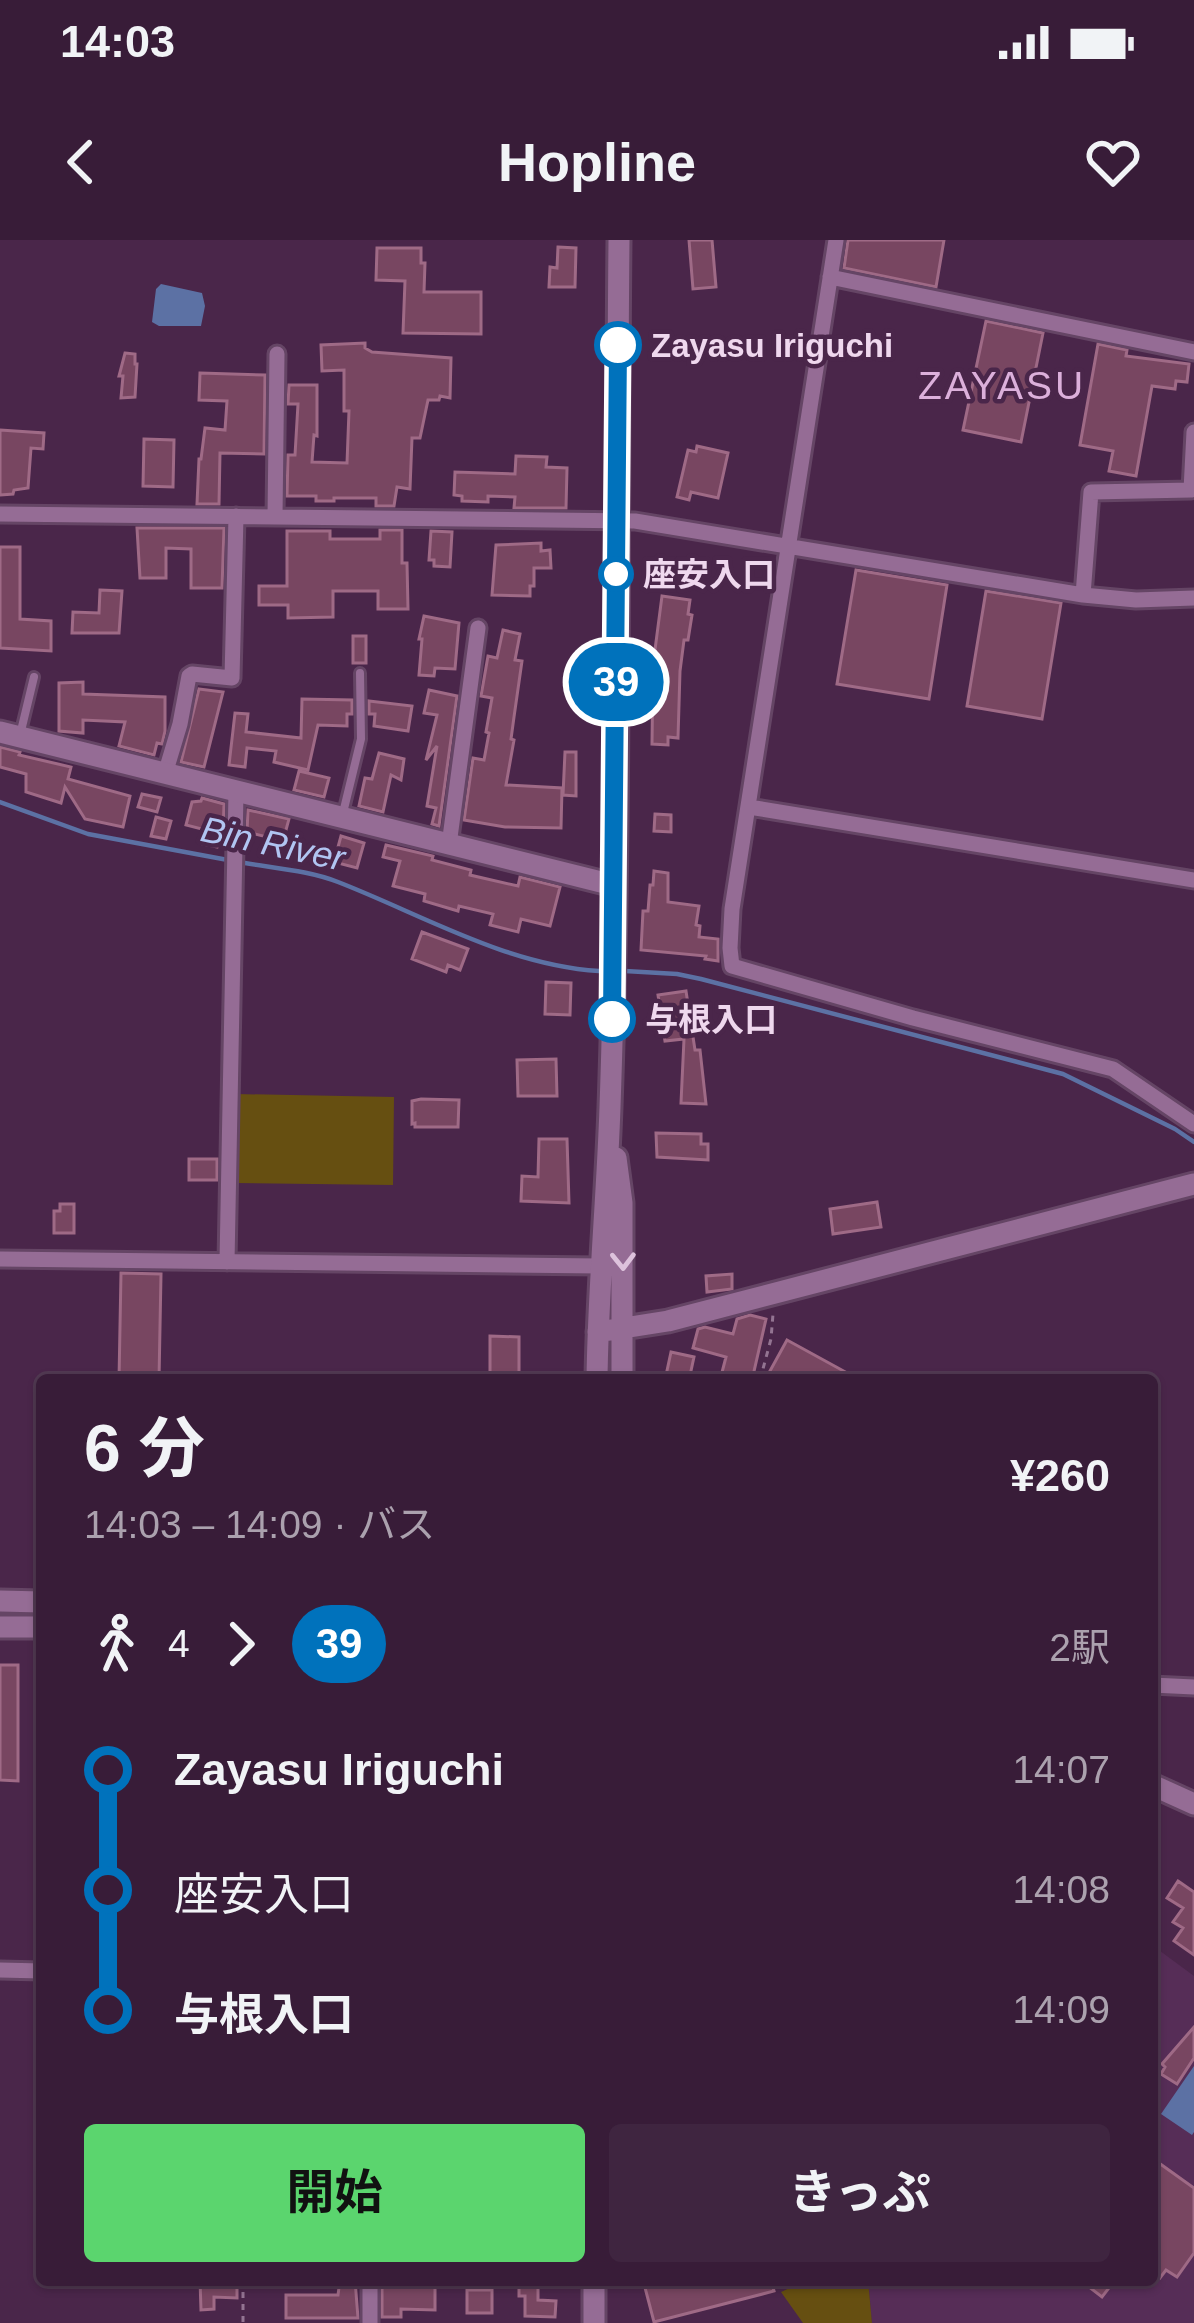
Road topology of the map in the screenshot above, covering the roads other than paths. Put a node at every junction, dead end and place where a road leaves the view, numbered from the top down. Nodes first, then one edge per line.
1 (619, 240) edge
2 (836, 240) edge
3 (830, 278) junction
4 (1194, 352) edge
5 (277, 354) dead end
6 (1194, 432) edge
7 (1193, 490) edge
8 (0, 514) edge
9 (236, 516) junction
10 (275, 517) junction
11 (616, 520) junction
12 (788, 547) junction
13 (1083, 595) junction
14 (1194, 598) edge
15 (478, 628) dead end
16 (360, 673) dead end
17 (34, 677) dead end
18 (10, 734) edge
19 (165, 774) junction
20 (236, 792) junction
21 (749, 807) junction
22 (342, 818) junction
23 (449, 845) junction
24 (1194, 880) edge
25 (614, 885) junction
26 (610, 1110) junction
27 (1194, 1124) edge
28 (1194, 1184) edge
29 (0, 1259) edge
30 (227, 1262) junction
31 (600, 1266) junction
32 (623, 1329) junction
33 (598, 1333) junction
34 (597, 1374) edge
35 (622, 1374) edge
36 (0, 1601) edge
37 (36, 1602) edge
38 (0, 1627) edge
39 (36, 1628) edge
40 (1158, 1685) edge
41 (1194, 1687) edge
42 (1158, 1789) edge
43 (1194, 1804) edge
44 (0, 1970) edge
45 (36, 1971) edge
46 (370, 2286) edge
47 (594, 2286) edge
48 (370, 2323) edge
49 (594, 2323) edge

1 - 11 main road
2 - 3 street
3 - 4 street
3 - 12 street
5 - 10 street
6 - 7 street
7 - 13 street
8 - 9 street
9 - 10 street
9 - 19 street
10 - 11 street
11 - 12 street
11 - 25 main road
12 - 13 street
12 - 21 street
13 - 14 street
15 - 23 street
16 - 22 lane
17 - 18 lane
18 - 19 main road
19 - 20 main road
20 - 22 main road
20 - 30 street
21 - 24 street
21 - 27 street
22 - 23 main road
23 - 25 main road
25 - 26 main road
26 - 31 main road
26 -> 32 main road
28 - 32 main road
29 - 30 street
30 - 31 street
31 - 33 main road
32 - 33 main road
32 - 35 main road
33 - 34 main road
36 - 37 main road
38 - 39 main road
40 - 41 street
42 - 43 main road
44 - 45 street
46 - 48 street
47 - 49 main road

